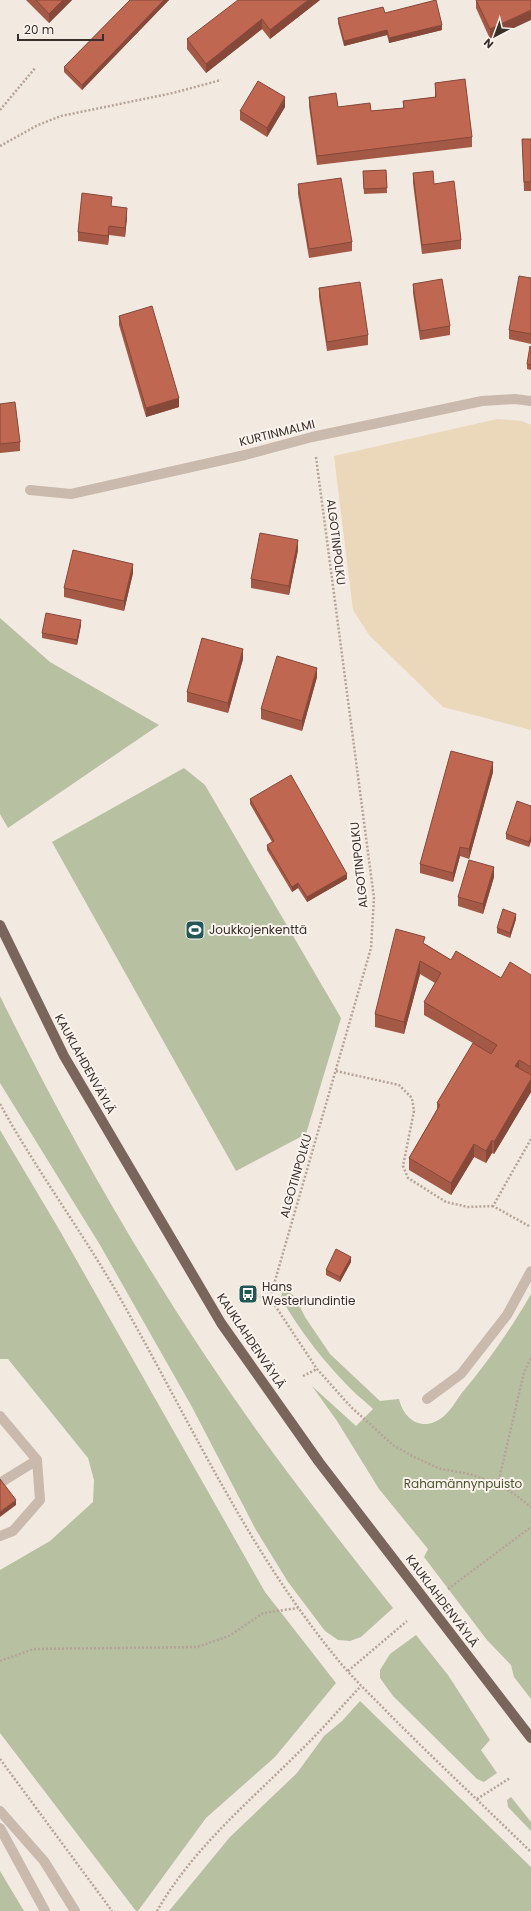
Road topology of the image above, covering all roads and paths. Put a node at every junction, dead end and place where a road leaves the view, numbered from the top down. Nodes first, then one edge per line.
1 (36, 67) dead end
2 (221, 80) dead end
3 (0, 110) edge
4 (0, 146) edge
5 (531, 401) edge
6 (315, 452) dead end
7 (30, 490) dead end
8 (0, 925) edge
9 (336, 1071) junction
10 (0, 1104) edge
11 (531, 1139) edge
12 (493, 1206) junction
13 (529, 1226) dead end
14 (531, 1270) edge
15 (248, 1294) dead end
16 (270, 1298) junction
17 (531, 1358) edge
18 (317, 1368) junction
19 (303, 1376) dead end
20 (428, 1399) dead end
21 (0, 1416) edge
22 (37, 1460) junction
23 (0, 1482) edge
24 (498, 1484) junction
25 (531, 1507) edge
26 (531, 1527) edge
27 (0, 1536) edge
28 (448, 1589) dead end
29 (298, 1608) junction
30 (407, 1621) dead end
31 (0, 1661) edge
32 (348, 1671) junction
33 (361, 1686) junction
34 (531, 1738) edge
35 (0, 1759) edge
36 (510, 1778) dead end
37 (477, 1800) junction
38 (0, 1811) edge
39 (0, 1828) edge
40 (531, 1852) edge
41 (45, 1911) edge
42 (75, 1911) edge
43 (112, 1911) edge
44 (157, 1911) edge

1 - 3 path
2 - 4 path
5 - 7 street, KURTINMALMI
6 - 9 path, ALGOTINPOLKU
8 - 34 main road, KAUKLAHDENVÄYLÄ
9 - 12 path
9 - 16 path, ALGOTINPOLKU
10 - 29 path
11 - 12 path
12 - 13 path
14 - 20 street
15 - 16 path
16 - 18 path
17 - 24 path
18 - 19 path
18 - 24 path
21 - 22 street
22 - 23 street
22 - 27 street
24 - 25 path
26 - 28 path
29 - 31 path
29 - 32 path
30 - 32 path
32 - 33 path
33 - 37 path
33 - 44 path
35 - 43 path
36 - 37 path
37 - 40 path
38 - 42 street
39 - 41 street

